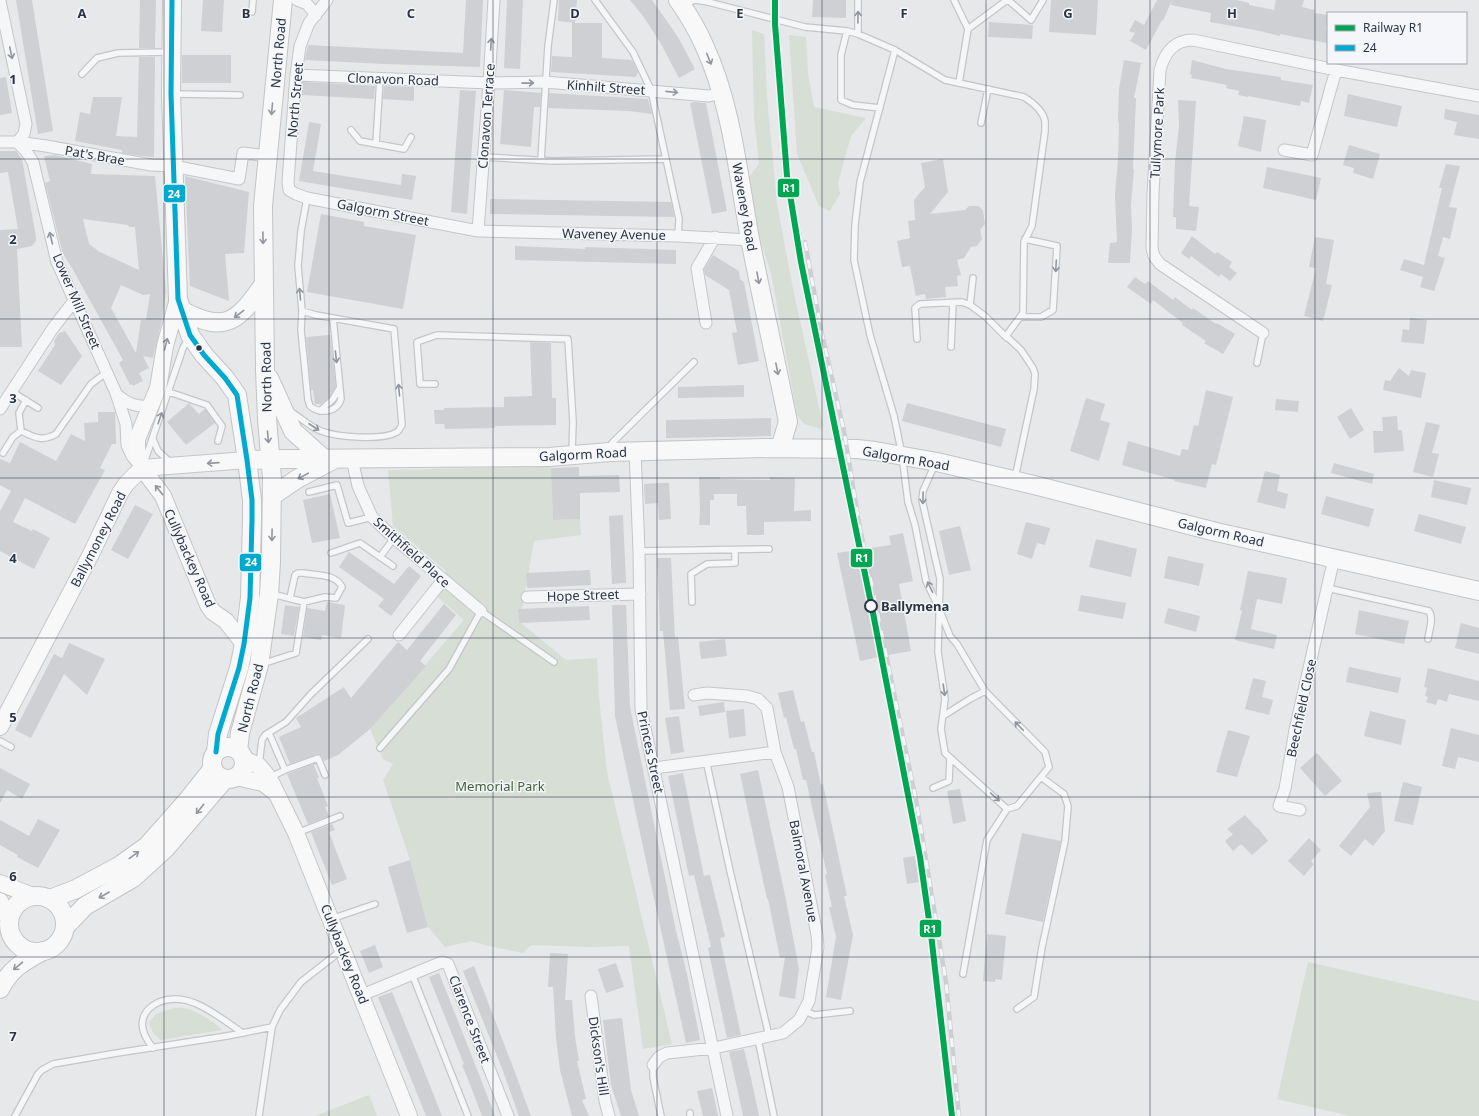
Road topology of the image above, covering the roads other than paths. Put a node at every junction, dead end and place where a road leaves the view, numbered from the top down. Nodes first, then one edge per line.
1 (172, 0) edge
2 (254, 0) edge
3 (283, 0) edge
4 (296, 0) edge
5 (327, 0) edge
6 (494, 0) edge
7 (554, 0) edge
8 (595, 0) edge
9 (858, 0) edge
10 (954, 0) edge
11 (1008, 0) edge
12 (1042, 0) edge
13 (0, 1) edge
14 (680, 3) edge
15 (252, 12) dead end
16 (316, 15) junction
17 (968, 29) junction
18 (847, 31) junction
19 (858, 34) junction
20 (895, 50) junction
21 (171, 52) junction
22 (1336, 70) junction
23 (82, 74) dead end
24 (296, 75) junction
25 (380, 78) junction
26 (545, 82) junction
27 (490, 83) junction
28 (959, 83) junction
29 (988, 89) junction
30 (651, 90) junction
31 (722, 93) junction
32 (171, 94) junction
33 (240, 95) dead end
34 (1479, 96) edge
35 (880, 108) junction
36 (981, 123) dead end
37 (351, 130) dead end
38 (411, 137) dead end
39 (0, 142) edge
40 (17, 142) junction
41 (376, 144) junction
42 (1284, 150) dead end
43 (268, 156) junction
44 (483, 157) junction
45 (666, 159) junction
46 (541, 160) junction
47 (173, 166) junction
48 (289, 190) joint
49 (307, 198) junction
50 (478, 231) junction
51 (678, 236) junction
52 (715, 237) junction
53 (1025, 239) junction
54 (750, 240) junction
55 (973, 278) dead end
56 (264, 284) junction
57 (74, 301) junction
58 (953, 304) junction
59 (179, 305) junction
60 (970, 305) junction
61 (302, 311) junction
62 (1022, 317) junction
63 (333, 318) junction
64 (706, 323) dead end
65 (1264, 333) joint
66 (190, 335) junction
67 (1008, 338) junction
68 (917, 339) dead end
69 (951, 347) dead end
70 (694, 362) dead end
71 (1257, 364) dead end
72 (265, 370) junction
73 (107, 372) junction
74 (435, 384) dead end
75 (339, 389) junction
76 (11, 391) junction
77 (169, 392) junction
78 (116, 394) junction
79 (26, 400) junction
80 (281, 405) junction
81 (150, 406) junction
82 (38, 408) dead end
83 (0, 409) edge
84 (320, 411) junction
85 (788, 422) junction
86 (21, 431) junction
87 (153, 439) junction
88 (218, 441) dead end
89 (780, 448) junction
90 (808, 448) junction
91 (635, 451) junction
92 (610, 452) junction
93 (3, 453) dead end
94 (572, 455) junction
95 (902, 455) junction
96 (270, 459) junction
97 (337, 459) junction
98 (248, 460) junction
99 (937, 462) junction
100 (178, 466) junction
101 (142, 468) junction
102 (1014, 480) junction
103 (309, 492) dead end
104 (272, 496) junction
105 (372, 517) junction
106 (394, 538) junction
107 (735, 550) junction
108 (769, 550) dead end
109 (640, 551) junction
110 (331, 553) dead end
111 (380, 557) junction
112 (1334, 558) junction
113 (392, 566) dead end
114 (443, 580) junction
115 (1327, 588) junction
116 (1479, 591) edge
117 (269, 594) junction
118 (640, 594) junction
119 (526, 597) dead end
120 (290, 598) junction
121 (304, 602) junction
122 (692, 602) dead end
123 (938, 606) junction
124 (481, 611) junction
125 (399, 635) dead end
126 (1428, 639) dead end
127 (368, 640) dead end
128 (244, 644) junction
129 (554, 662) dead end
130 (259, 665) junction
131 (985, 691) junction
132 (694, 695) dead end
133 (943, 716) junction
134 (0, 727) edge
135 (269, 733) junction
136 (0, 741) edge
137 (11, 747) dead end
138 (380, 748) dead end
139 (775, 752) junction
140 (247, 758) junction
141 (950, 758) junction
142 (706, 760) junction
143 (654, 768) junction
144 (223, 769) junction
145 (285, 770) junction
146 (325, 775) dead end
147 (1041, 777) junction
148 (269, 778) junction
149 (933, 788) dead end
150 (276, 793) junction
151 (1007, 809) junction
152 (1300, 810) dead end
153 (340, 816) dead end
154 (296, 833) junction
155 (0, 883) edge
156 (42, 897) junction
157 (0, 901) edge
158 (375, 904) dead end
159 (331, 919) junction
160 (9, 921) junction
161 (65, 927) junction
162 (0, 946) edge
163 (343, 950) junction
164 (43, 952) junction
165 (412, 974) junction
166 (963, 974) dead end
167 (0, 989) edge
168 (362, 995) junction
169 (591, 996) dead end
170 (1017, 1009) dead end
171 (805, 1011) junction
172 (850, 1011) dead end
173 (272, 1027) junction
174 (243, 1033) junction
175 (764, 1038) junction
176 (153, 1048) junction
177 (714, 1048) junction
178 (653, 1065) joint
179 (15, 1116) edge
180 (259, 1116) edge
181 (409, 1116) edge
182 (468, 1116) edge
183 (508, 1116) edge
184 (609, 1116) edge
185 (661, 1116) edge
186 (727, 1116) edge
187 (774, 1116) edge

1 - 21 main road
2 - 15 lane
3 -> 43 main road, North Road
4 - 16 street
5 - 16 street, North Street
27 -> 6 street, Clonavon Terrace
7 - 26 lane
8 - 30 lane
19 -> 9 lane
10 - 17 lane
11 - 12 lane
11 - 17 lane
13 -> 40 street
14 - 18 lane
14 -> 31 main road, Waveney Road
16 - 24 street, North Street
17 - 28 lane
18 - 19 lane
18 - 35 lane
19 - 20 lane
20 - 28 lane
20 - 35 lane
21 - 23 lane
21 - 32 main road
22 - 34 street, Tullymore Park
22 - 42 street
22 - 65 street, Tullymore Park
24 - 25 street, Clonavon Road
24 - 48 street, North Street
25 - 27 street, Clonavon Road
25 - 41 lane
27 -> 26 street, Kinhilt Street
26 - 30 street, Kinhilt Street
26 - 46 lane
27 - 44 street, Clonavon Terrace
28 - 29 lane
29 - 36 lane
29 - 53 lane
30 -> 31 street, Kinhilt Street
30 - 45 lane
31 - 54 main road, Waveney Road
32 - 33 lane
32 - 47 main road
35 - 95 lane
37 - 41 lane
38 - 41 lane
39 - 40 street, Pat's Brae
40 - 47 street, Pat's Brae
57 -> 40 street, Lower Mill Street
43 - 47 street
43 -> 56 main road, North Road
44 - 46 lane
44 - 50 street, Clonavon Terrace
45 - 46 lane
45 - 51 lane
47 - 59 main road
48 - 49 street, Galgorm Street
49 - 50 street, Galgorm Street
61 -> 49 lane
50 - 51 street, Waveney Avenue
51 - 52 street, Waveney Avenue
52 - 54 street, Waveney Avenue
52 - 64 street
53 - 62 lane
53 -> 62 lane
54 -> 85 main road, Waveney Road
55 - 60 lane
56 -> 59 main road
56 - 72 main road, North Road
57 - 73 street, Lower Mill Street
57 - 76 street
58 - 60 lane
58 - 68 lane
58 - 69 lane
59 - 66 main road
81 -> 59 street
60 - 67 lane
61 - 63 lane
61 - 84 lane
62 - 67 lane
63 -> 75 lane
80 -> 63 lane
65 - 71 lane
66 - 77 lane
66 - 98 main road
67 - 102 lane
70 - 92 lane
72 - 80 main road
72 -> 96 main road, North Road
73 - 78 street, Lower Mill Street
73 - 86 lane
74 - 94 lane
75 - 84 lane
75 - 84 lane
76 - 79 lane
76 - 83 street
87 -> 77 lane
77 - 88 lane
78 - 81 street
78 - 101 street, Lower Mill Street
79 - 82 lane
79 - 86 lane
80 - 97 main road
81 - 101 street
85 - 89 main road, Waveney Road
85 - 90 main road, Waveney Road
86 - 93 lane
87 - 100 lane
87 - 101 lane
89 - 90 main road, Galgorm Road
89 - 91 main road, Galgorm Road
90 - 95 main road, Galgorm Road
91 - 92 main road, Galgorm Road
91 - 109 street, Princes Street
92 - 94 main road, Galgorm Road
94 - 97 main road, Galgorm Road
95 - 99 main road, Galgorm Road
123 -> 95 lane
96 - 97 main road, Galgorm Road
96 - 98 main road
96 - 104 main road, North Road
97 -> 104 main road
97 - 105 street, Smithfield Place
98 -> 100 street
98 - 128 main road
99 - 102 main road, Galgorm Road
99 -> 123 lane
100 - 101 street
128 -> 101 street, Cullybackey Road
101 - 134 street, Ballymoney Road
102 - 112 main road, Galgorm Road
103 - 105 lane
104 -> 117 main road, North Road
105 - 106 street, Smithfield Place
106 - 111 lane
106 - 114 street, Smithfield Place
107 - 108 lane
107 - 109 lane
107 - 122 lane
109 - 118 street, Princes Street
110 - 111 lane
111 - 113 lane
112 - 115 street, Beechfield Close
112 - 116 main road, Galgorm Road
114 - 124 street, Smithfield Place
114 - 125 street
115 - 126 lane
115 - 152 street, Beechfield Close
117 - 120 lane
117 - 130 main road, North Road
118 - 119 street, Hope Street
118 - 143 street, Princes Street
120 - 121 lane
120 - 121 lane
121 - 130 lane
123 - 131 lane
123 -> 133 lane
124 - 129 lane
124 - 138 lane
127 - 135 lane
128 - 144 main road
130 - 140 main road, North Road
131 - 133 lane
147 -> 131 lane
132 - 139 street, Balmoral Avenue
133 - 141 lane
135 - 140 lane
135 - 145 lane
136 - 137 lane
139 - 142 street
139 - 171 street, Balmoral Avenue
140 - 144 main road, North Road
140 - 144 main road
140 - 148 street, Cullybackey Road
141 - 149 lane
141 -> 151 lane
142 - 143 street
142 - 175 lane
143 - 177 street, Princes Street
144 - 150 street
156 -> 144 main road
144 -> 161 main road
145 - 146 lane
145 - 148 lane
147 - 151 lane
147 - 170 lane
148 - 150 street, Cullybackey Road
150 - 154 street, Cullybackey Road
151 - 166 lane
153 - 154 lane
154 - 159 street, Cullybackey Road
155 - 156 street
156 - 160 main road
156 - 161 main road
157 - 160 street
158 - 159 lane
159 - 163 street, Cullybackey Road
160 - 162 main road
160 - 164 main road
161 - 164 main road
163 - 168 street, Cullybackey Road
163 - 173 lane
164 -> 167 main road
165 - 168 street, Clarence Street
165 - 182 lane
165 - 183 street, Clarence Street
168 - 181 street, Cullybackey Road
169 - 184 street, Dickson's Hill
171 - 172 lane
171 - 175 street, Balmoral Avenue
173 - 174 lane
173 - 180 lane
174 - 176 lane
174 - 176 lane
175 - 177 street, Balmoral Avenue
175 - 187 lane
176 - 179 lane
177 - 178 street, Balmoral Avenue
177 - 186 street, Princes Street
178 - 185 lane

